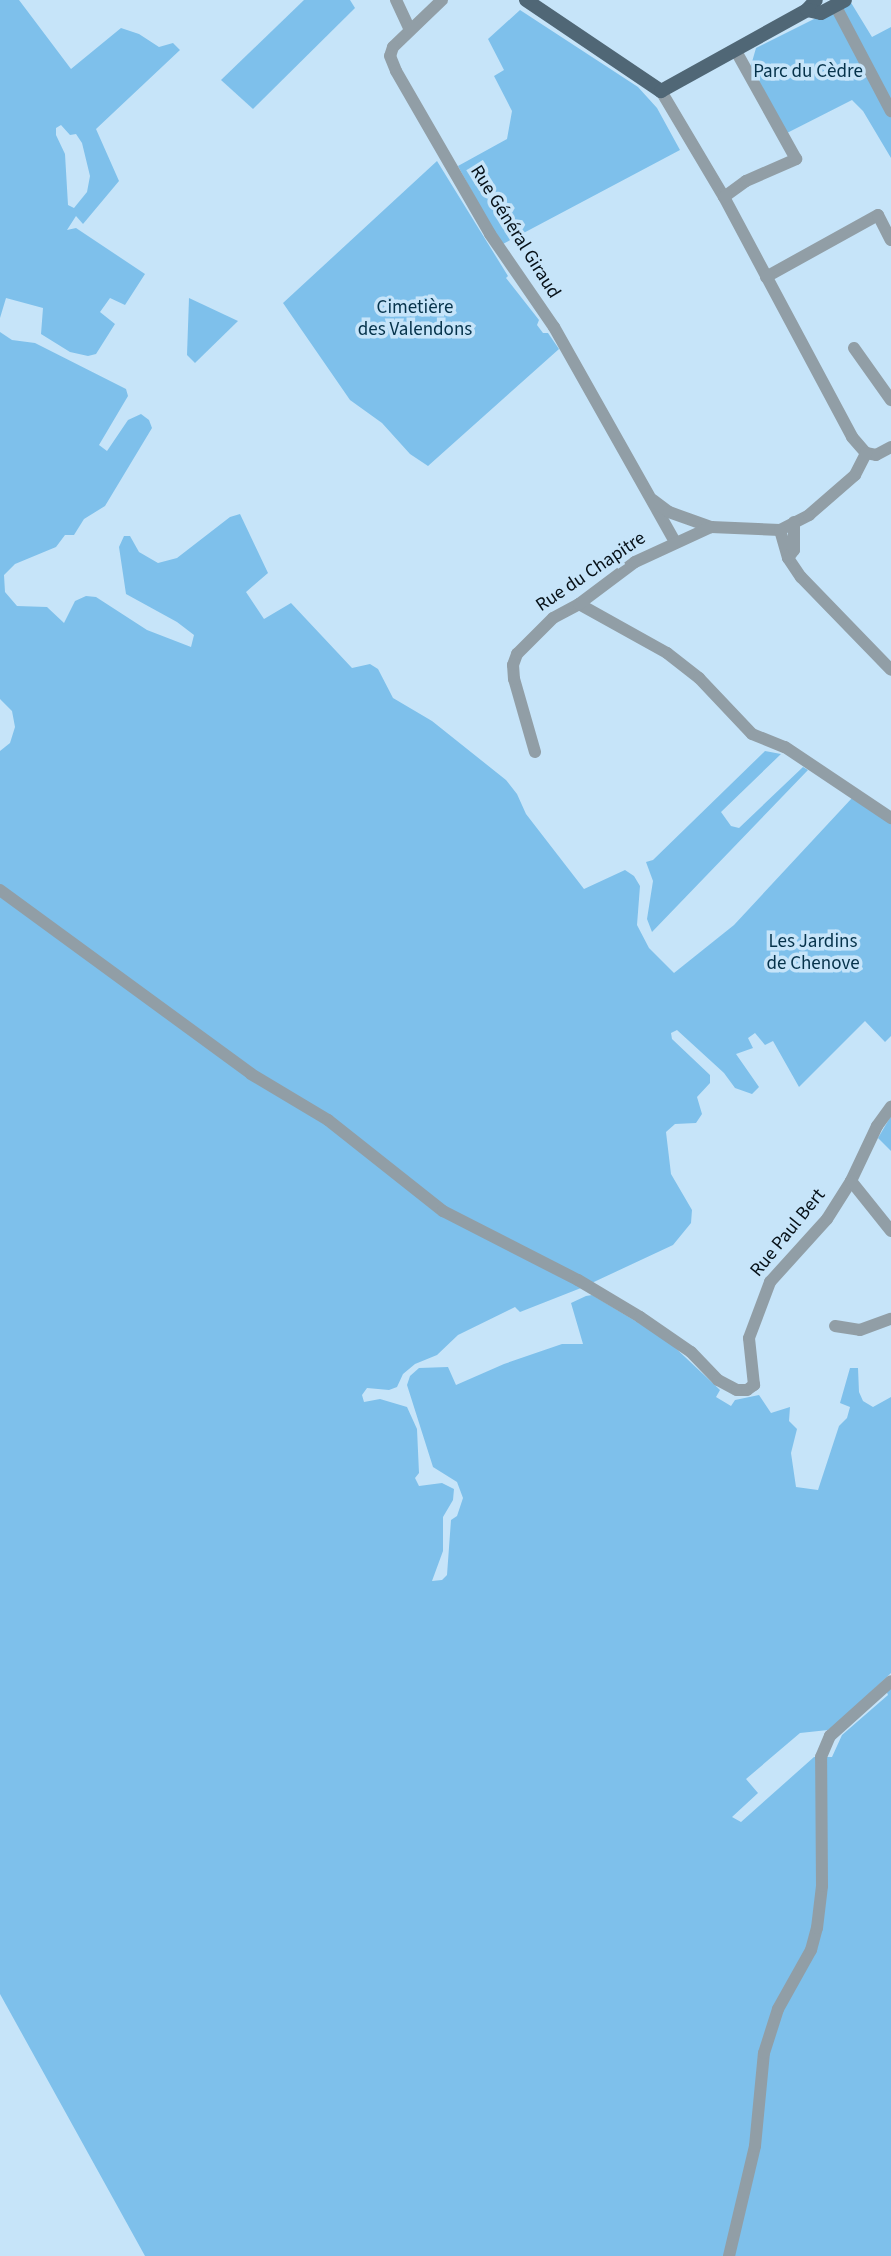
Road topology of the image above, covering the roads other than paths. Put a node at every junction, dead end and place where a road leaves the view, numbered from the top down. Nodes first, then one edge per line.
1 (396, 0) edge
2 (442, 0) edge
3 (526, 0) edge
4 (840, 3) edge
5 (812, 5) edge
6 (410, 30) junction
7 (736, 51) junction
8 (661, 91) junction
9 (891, 111) edge
10 (724, 197) junction
11 (891, 240) edge
12 (766, 277) junction
13 (854, 348) dead end
14 (891, 400) edge
15 (891, 447) edge
16 (866, 453) junction
17 (646, 496) junction
18 (794, 522) junction
19 (711, 527) junction
20 (780, 530) junction
21 (675, 542) junction
22 (788, 558) junction
23 (579, 604) junction
24 (891, 670) edge
25 (535, 752) dead end
26 (891, 818) edge
27 (0, 890) edge
28 (891, 1107) edge
29 (851, 1181) junction
30 (891, 1231) edge
31 (891, 1319) edge
32 (835, 1326) dead end
33 (891, 1681) edge
34 (729, 2256) edge

1 - 6 street
2 - 6 street, Rue Général Giraud
3 - 8 main road
4 - 5 main road
4 - 9 street
5 - 7 main road
6 - 17 street, Rue Général Giraud
7 - 8 main road
7 - 10 street
8 - 10 street
10 - 12 street
11 - 12 street
12 - 16 street
13 - 14 street
15 - 16 street
16 - 18 street
17 - 19 street, Rue Général Giraud
17 - 21 street, Rue Général Giraud
18 - 20 street
18 - 22 street
19 - 20 street, Rue Général Giraud
19 - 21 street, Rue du Chapitre
20 - 22 street
21 - 23 street, Rue du Chapitre
22 - 24 street
23 - 25 street, Rue du Chapitre
23 - 26 street
27 - 29 street, Rue Paul Bert
28 - 29 street, Rue Paul Bert
29 - 30 street
31 - 32 street
33 - 34 street

